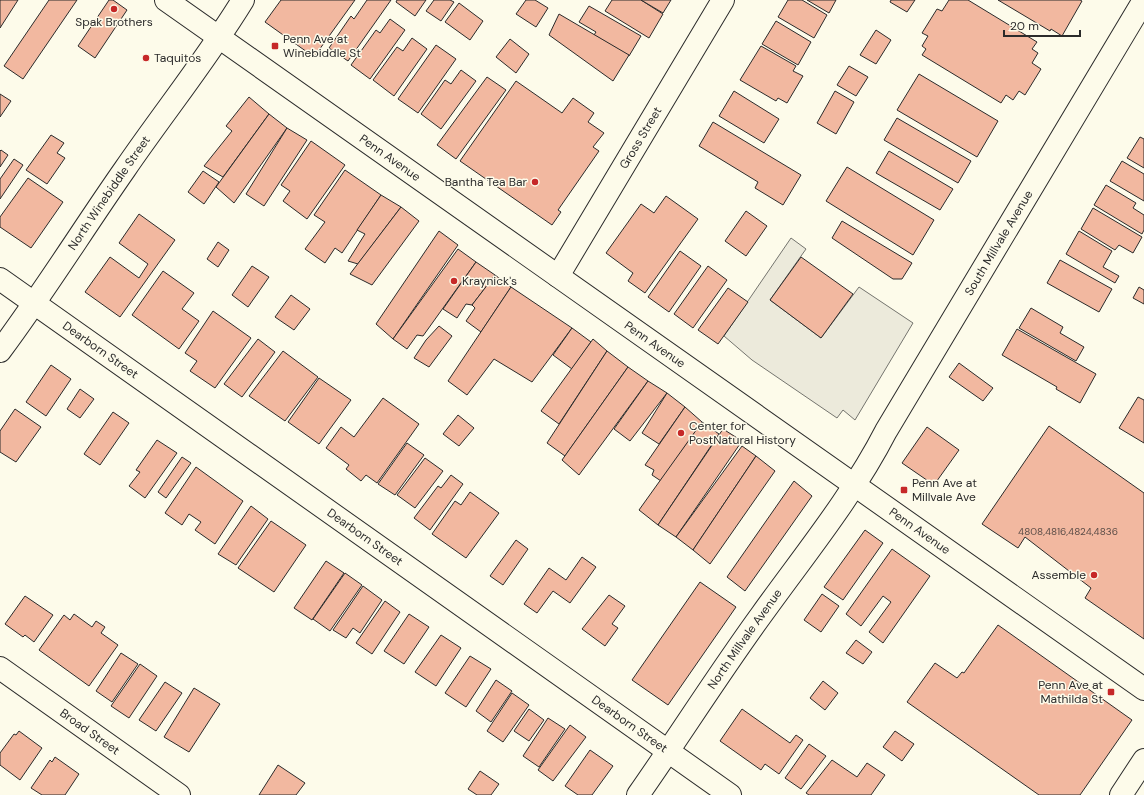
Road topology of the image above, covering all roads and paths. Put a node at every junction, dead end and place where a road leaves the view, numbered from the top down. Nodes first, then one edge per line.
1 (166, 0) edge
2 (243, 0) edge
3 (723, 0) edge
4 (1144, 0) edge
5 (220, 37) junction
6 (558, 276) junction
7 (0, 279) edge
8 (35, 303) junction
9 (0, 351) edge
10 (855, 486) junction
11 (0, 668) edge
12 (1144, 689) edge
13 (668, 752) junction
14 (1144, 760) edge
15 (179, 795) edge
16 (638, 795) edge
17 (730, 795) edge
18 (1121, 795) edge

1 - 5 street, Penn Avenue
2 - 5 street, North Winebiddle Street
3 - 6 street, Gross Street
4 - 10 street, South Millvale Avenue
5 - 6 street, Penn Avenue
5 - 8 street, North Winebiddle Street
6 - 10 street, Penn Avenue
7 - 8 street, Dearborn Street
8 - 9 street, North Winebiddle Street
8 - 13 street, Dearborn Street
10 - 12 street, Penn Avenue
10 - 13 street, North Millvale Avenue
11 - 15 street, Broad Street
13 - 16 street, North Millvale Avenue
13 - 17 street, Dearborn Street
14 - 18 street

